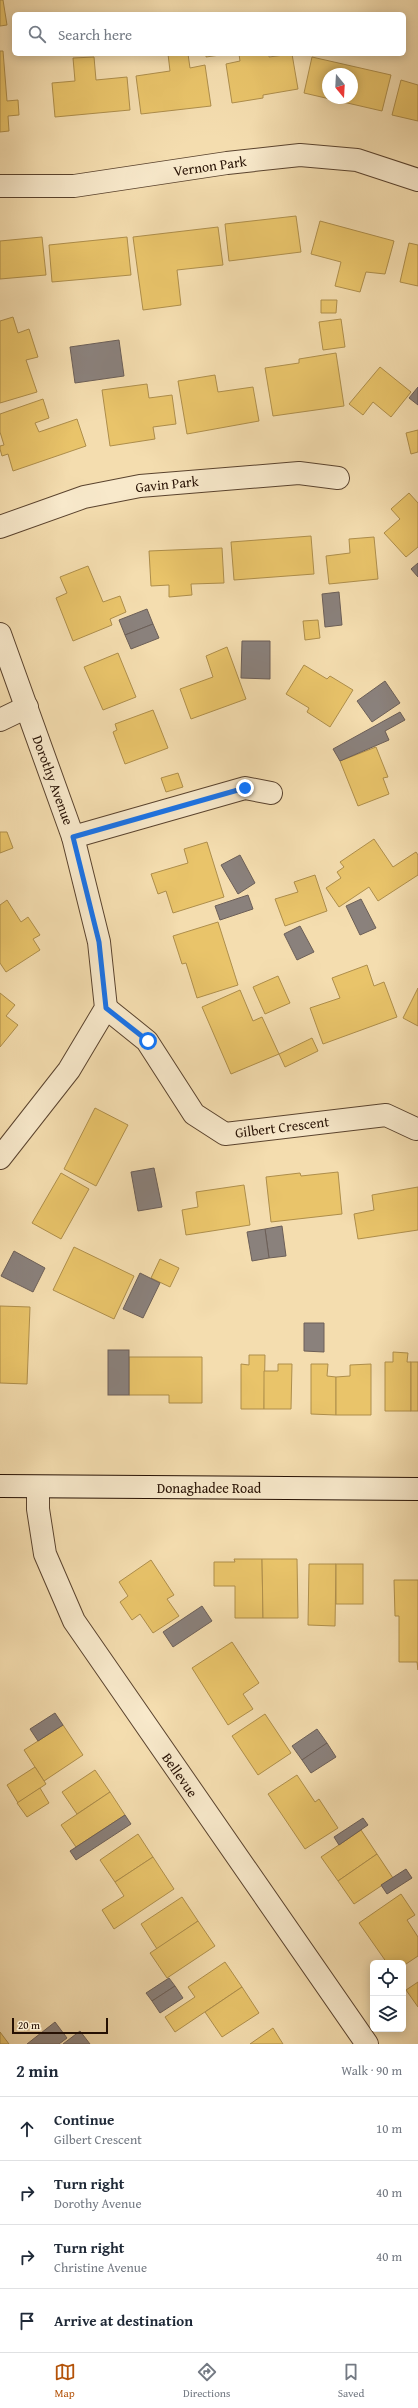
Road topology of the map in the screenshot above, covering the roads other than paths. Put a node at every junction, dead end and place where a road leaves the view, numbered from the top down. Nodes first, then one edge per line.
1 (418, 180) edge
2 (0, 186) edge
3 (338, 478) dead end
4 (0, 527) edge
5 (0, 634) edge
6 (27, 707) junction
7 (0, 720) edge
8 (271, 793) dead end
9 (73, 837) junction
10 (106, 1008) junction
11 (416, 1128) dead end
12 (0, 1158) edge
13 (0, 1486) edge
14 (38, 1487) junction
15 (418, 1489) edge
16 (366, 2044) edge

1 - 2 street, Vernon Park
3 - 4 street, Gavin Park
5 - 6 street, Dorothy Avenue
6 - 7 street
6 - 9 street, Dorothy Avenue
8 - 9 street
9 - 10 street, Dorothy Avenue
10 - 11 street, Gilbert Crescent
10 - 12 street
13 - 14 street, Donaghadee Road
14 - 15 street, Donaghadee Road
14 - 16 street, Bellevue

